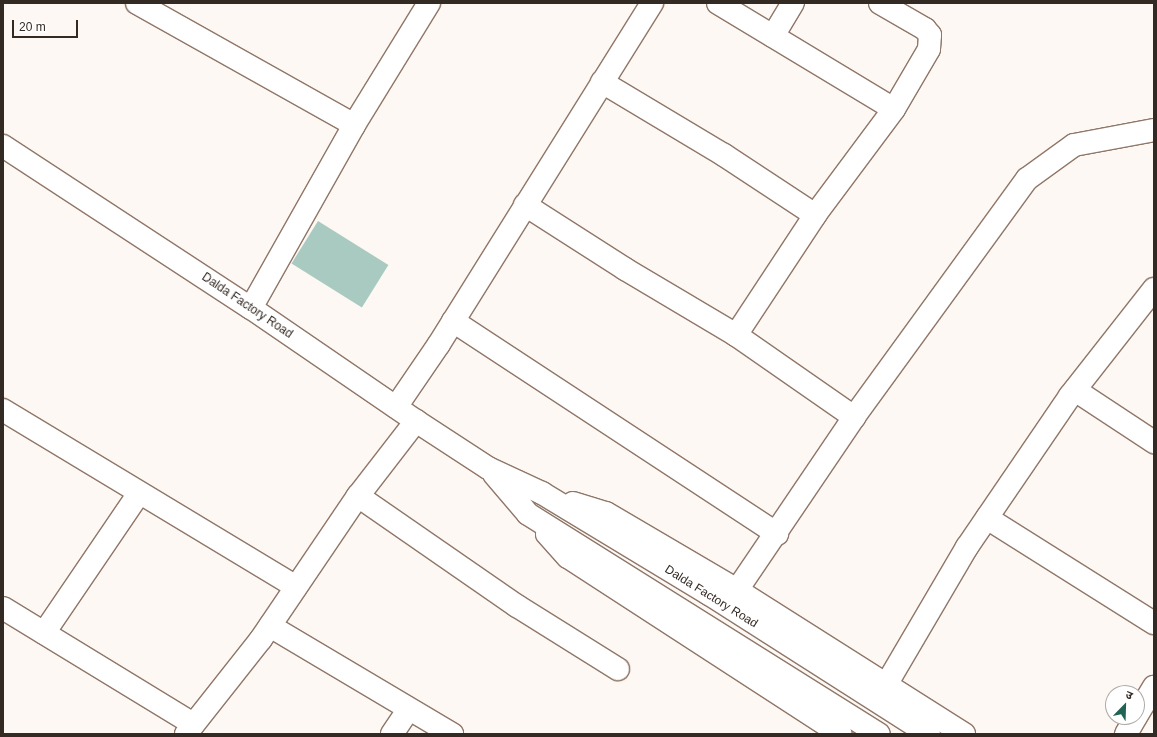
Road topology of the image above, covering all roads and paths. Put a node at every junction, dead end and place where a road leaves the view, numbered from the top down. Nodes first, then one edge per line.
1 (137, 3) edge
2 (429, 3) edge
3 (652, 3) edge
4 (718, 3) edge
5 (793, 3) edge
6 (880, 3) edge
7 (773, 36) junction
8 (602, 82) junction
9 (894, 109) junction
10 (354, 125) junction
11 (1154, 130) edge
12 (3, 146) edge
13 (524, 205) junction
14 (815, 215) junction
15 (1154, 289) edge
16 (251, 308) junction
17 (453, 320) junction
18 (736, 334) junction
19 (1075, 390) junction
20 (396, 407) junction
21 (3, 410) edge
22 (854, 417) junction
23 (416, 421) junction
24 (1154, 442) edge
25 (488, 468) junction
26 (139, 493) junction
27 (542, 493) junction
28 (358, 496) junction
29 (528, 514) junction
30 (987, 518) junction
31 (777, 534) junction
32 (296, 587) junction
33 (737, 590) junction
34 (3, 608) edge
35 (1154, 623) edge
36 (270, 626) junction
37 (44, 633) junction
38 (618, 669) dead end
39 (886, 685) junction
40 (1154, 687) edge
41 (1145, 702) edge
42 (408, 710) junction
43 (1131, 725) edge
44 (190, 729) edge
45 (392, 734) edge
46 (452, 734) edge
47 (841, 734) edge
48 (879, 734) edge
49 (929, 734) edge
50 (964, 734) edge
51 (1126, 734) edge

1 - 10 street
2 - 10 street
3 - 8 street
4 - 7 street
5 - 7 street
6 - 9 street
7 - 9 street
8 - 13 street
8 - 14 street
9 - 14 street
10 - 16 street
11 - 22 street
12 - 16 street, Dalda Factory Road
13 - 17 street
13 - 18 street
14 - 18 street
15 - 19 street
16 - 20 street, Dalda Factory Road
17 - 20 street
17 - 31 street
18 - 22 street
19 - 24 street
19 - 30 street
20 - 23 street, Dalda Factory Road
21 - 26 street
22 - 31 street
23 - 25 street, Dalda Factory Road
23 - 28 street
25 - 27 street, Dalda Factory Road
25 - 29 street, Dalda Factory Road
26 - 32 street
26 - 37 street
27 - 33 street
27 - 49 street, Dalda Factory Road
28 - 32 street
28 - 38 street
29 - 47 street
29 - 48 street, Dalda Factory Road
30 - 35 street
30 - 39 street
31 - 33 street
32 - 36 street
33 - 39 street
34 - 37 street
36 - 42 street
36 - 44 street
37 - 44 street
39 - 50 street
40 - 41 street
42 - 45 street
42 - 46 street
43 - 51 street

